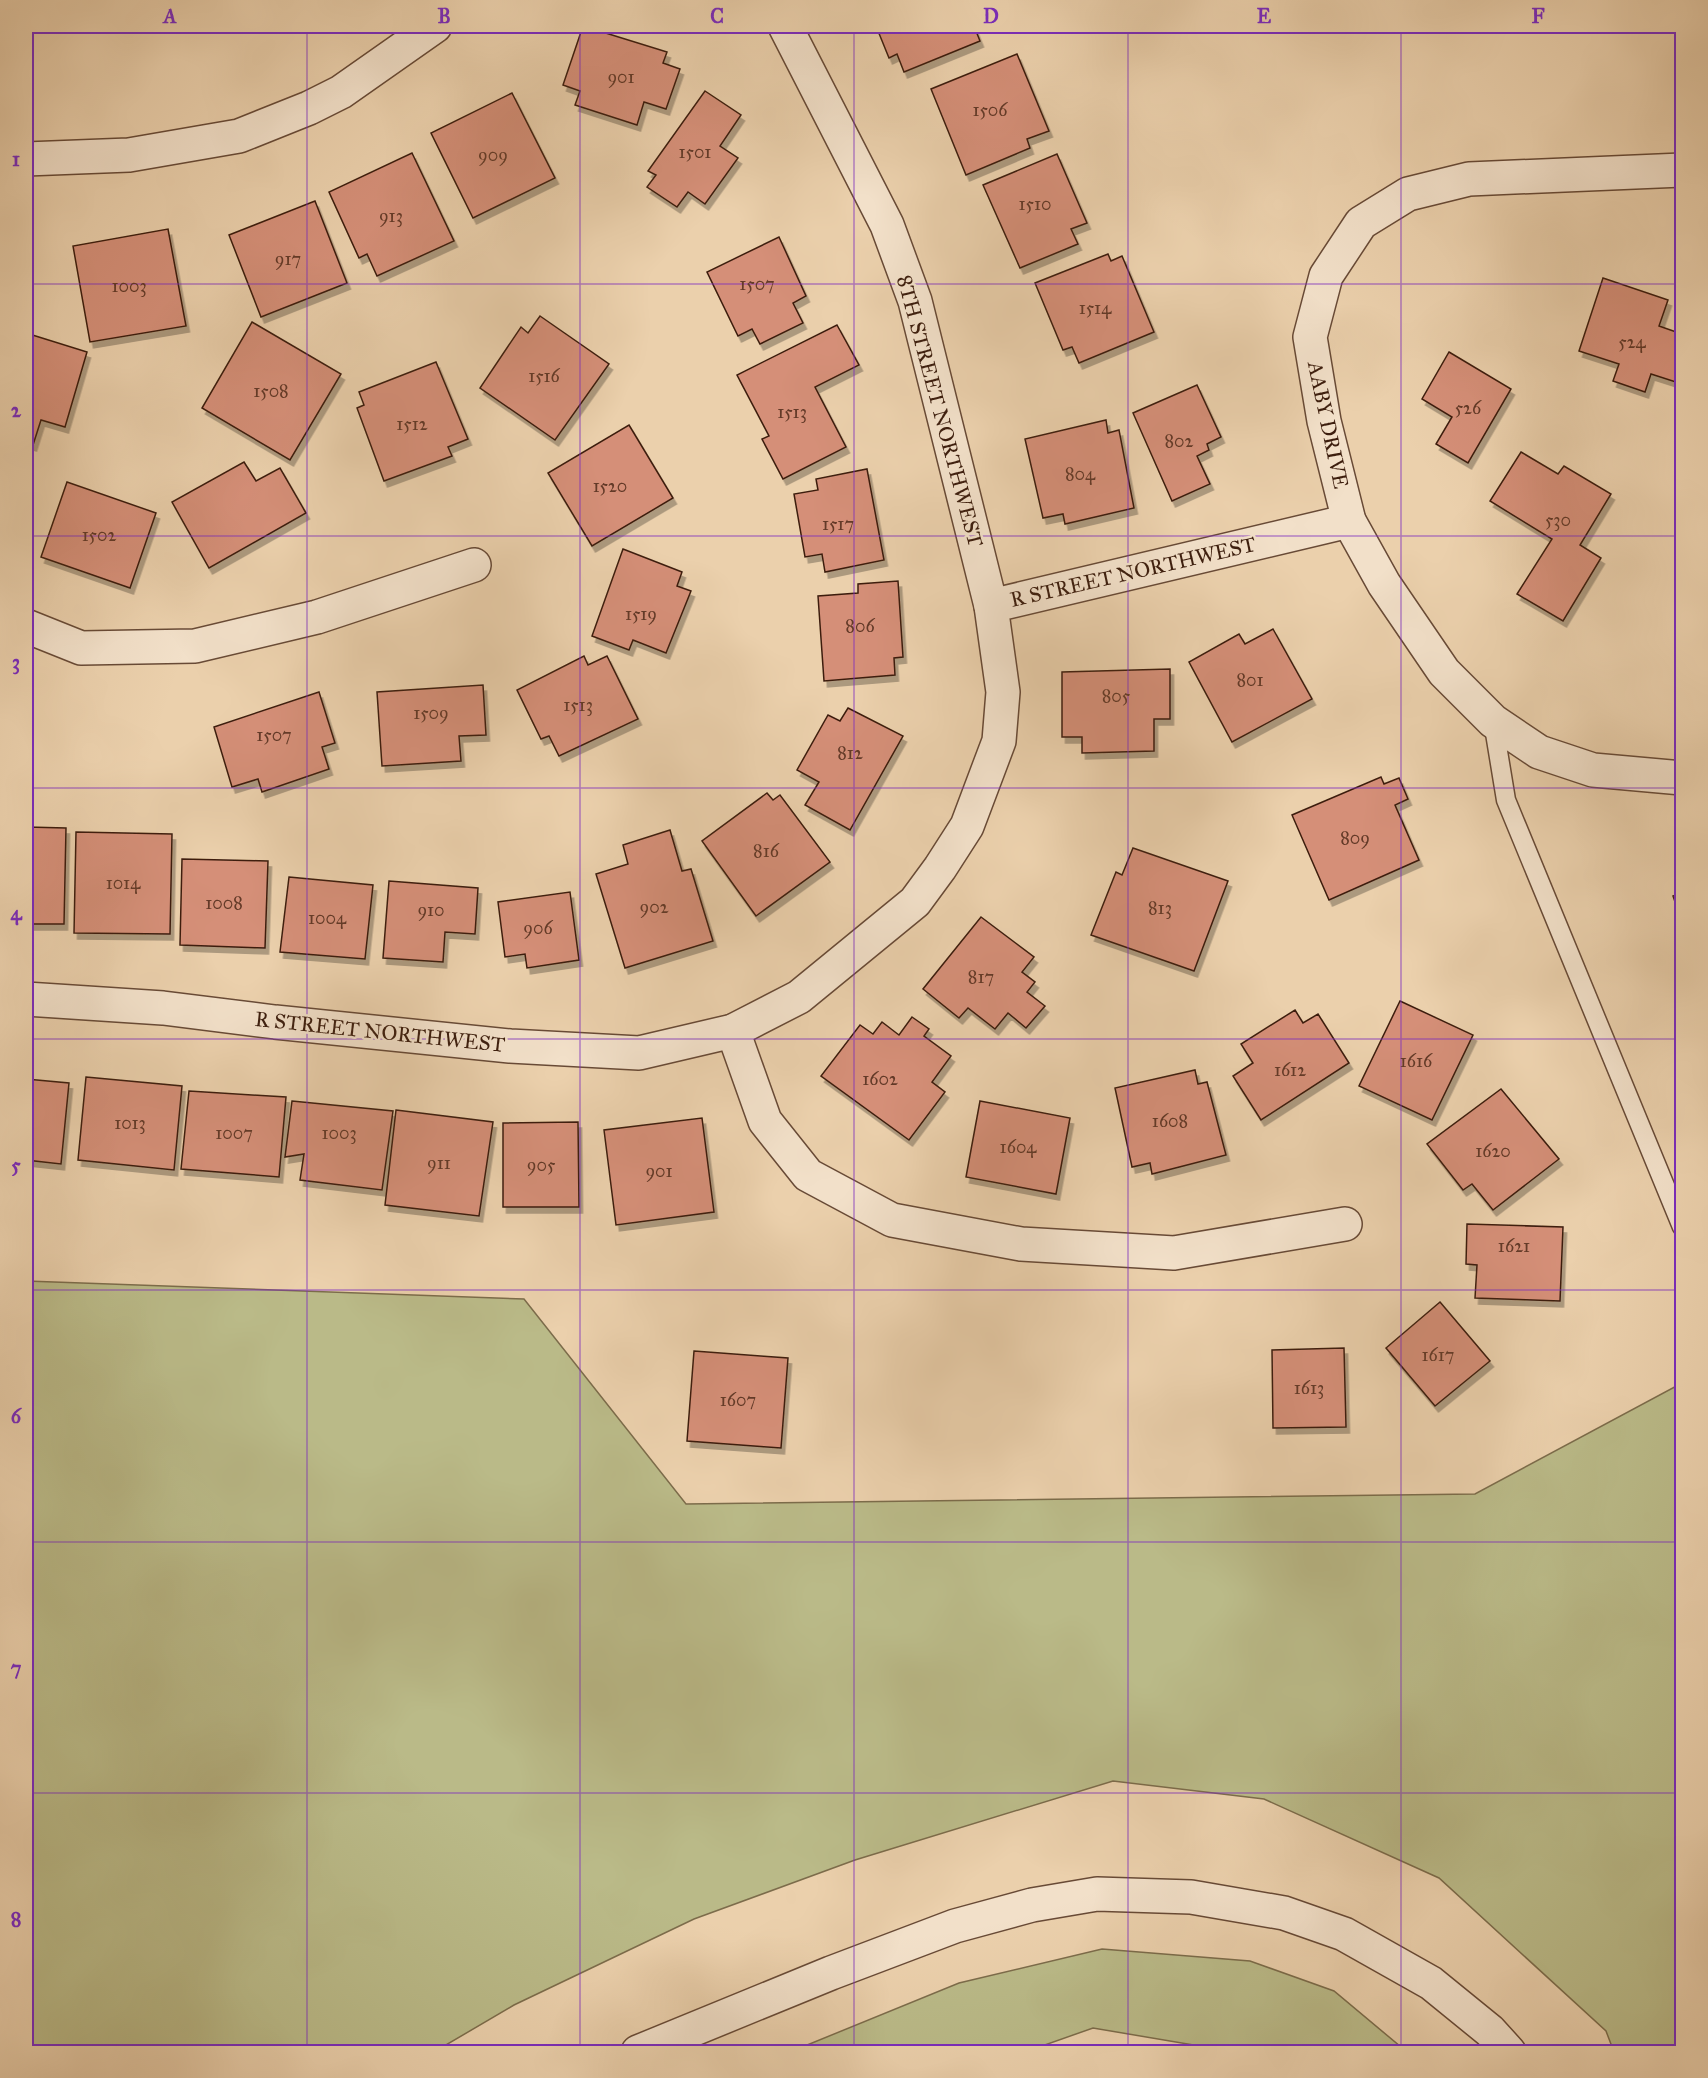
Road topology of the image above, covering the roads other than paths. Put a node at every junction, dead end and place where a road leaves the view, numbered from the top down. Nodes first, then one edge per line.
1 (435, 26) edge
2 (785, 26) edge
3 (26, 159) edge
4 (1683, 170) edge
5 (1349, 520) junction
6 (474, 565) dead end
7 (991, 606) junction
8 (26, 626) edge
9 (1493, 721) junction
10 (1683, 778) edge
11 (26, 999) edge
12 (733, 1031) junction
13 (1345, 1224) dead end
14 (1683, 1227) edge
15 (638, 2052) edge
16 (1509, 2052) edge

1 - 3 street
2 - 7 street, 8TH STREET NORTHWEST
4 - 5 street, AABY DRIVE
5 - 7 street, R STREET NORTHWEST
5 - 9 street, AABY DRIVE
6 - 8 street
7 - 12 street, R STREET NORTHWEST
9 - 10 street, AABY DRIVE
9 - 14 lane
11 - 12 street, R STREET NORTHWEST
12 - 13 street
15 - 16 street

